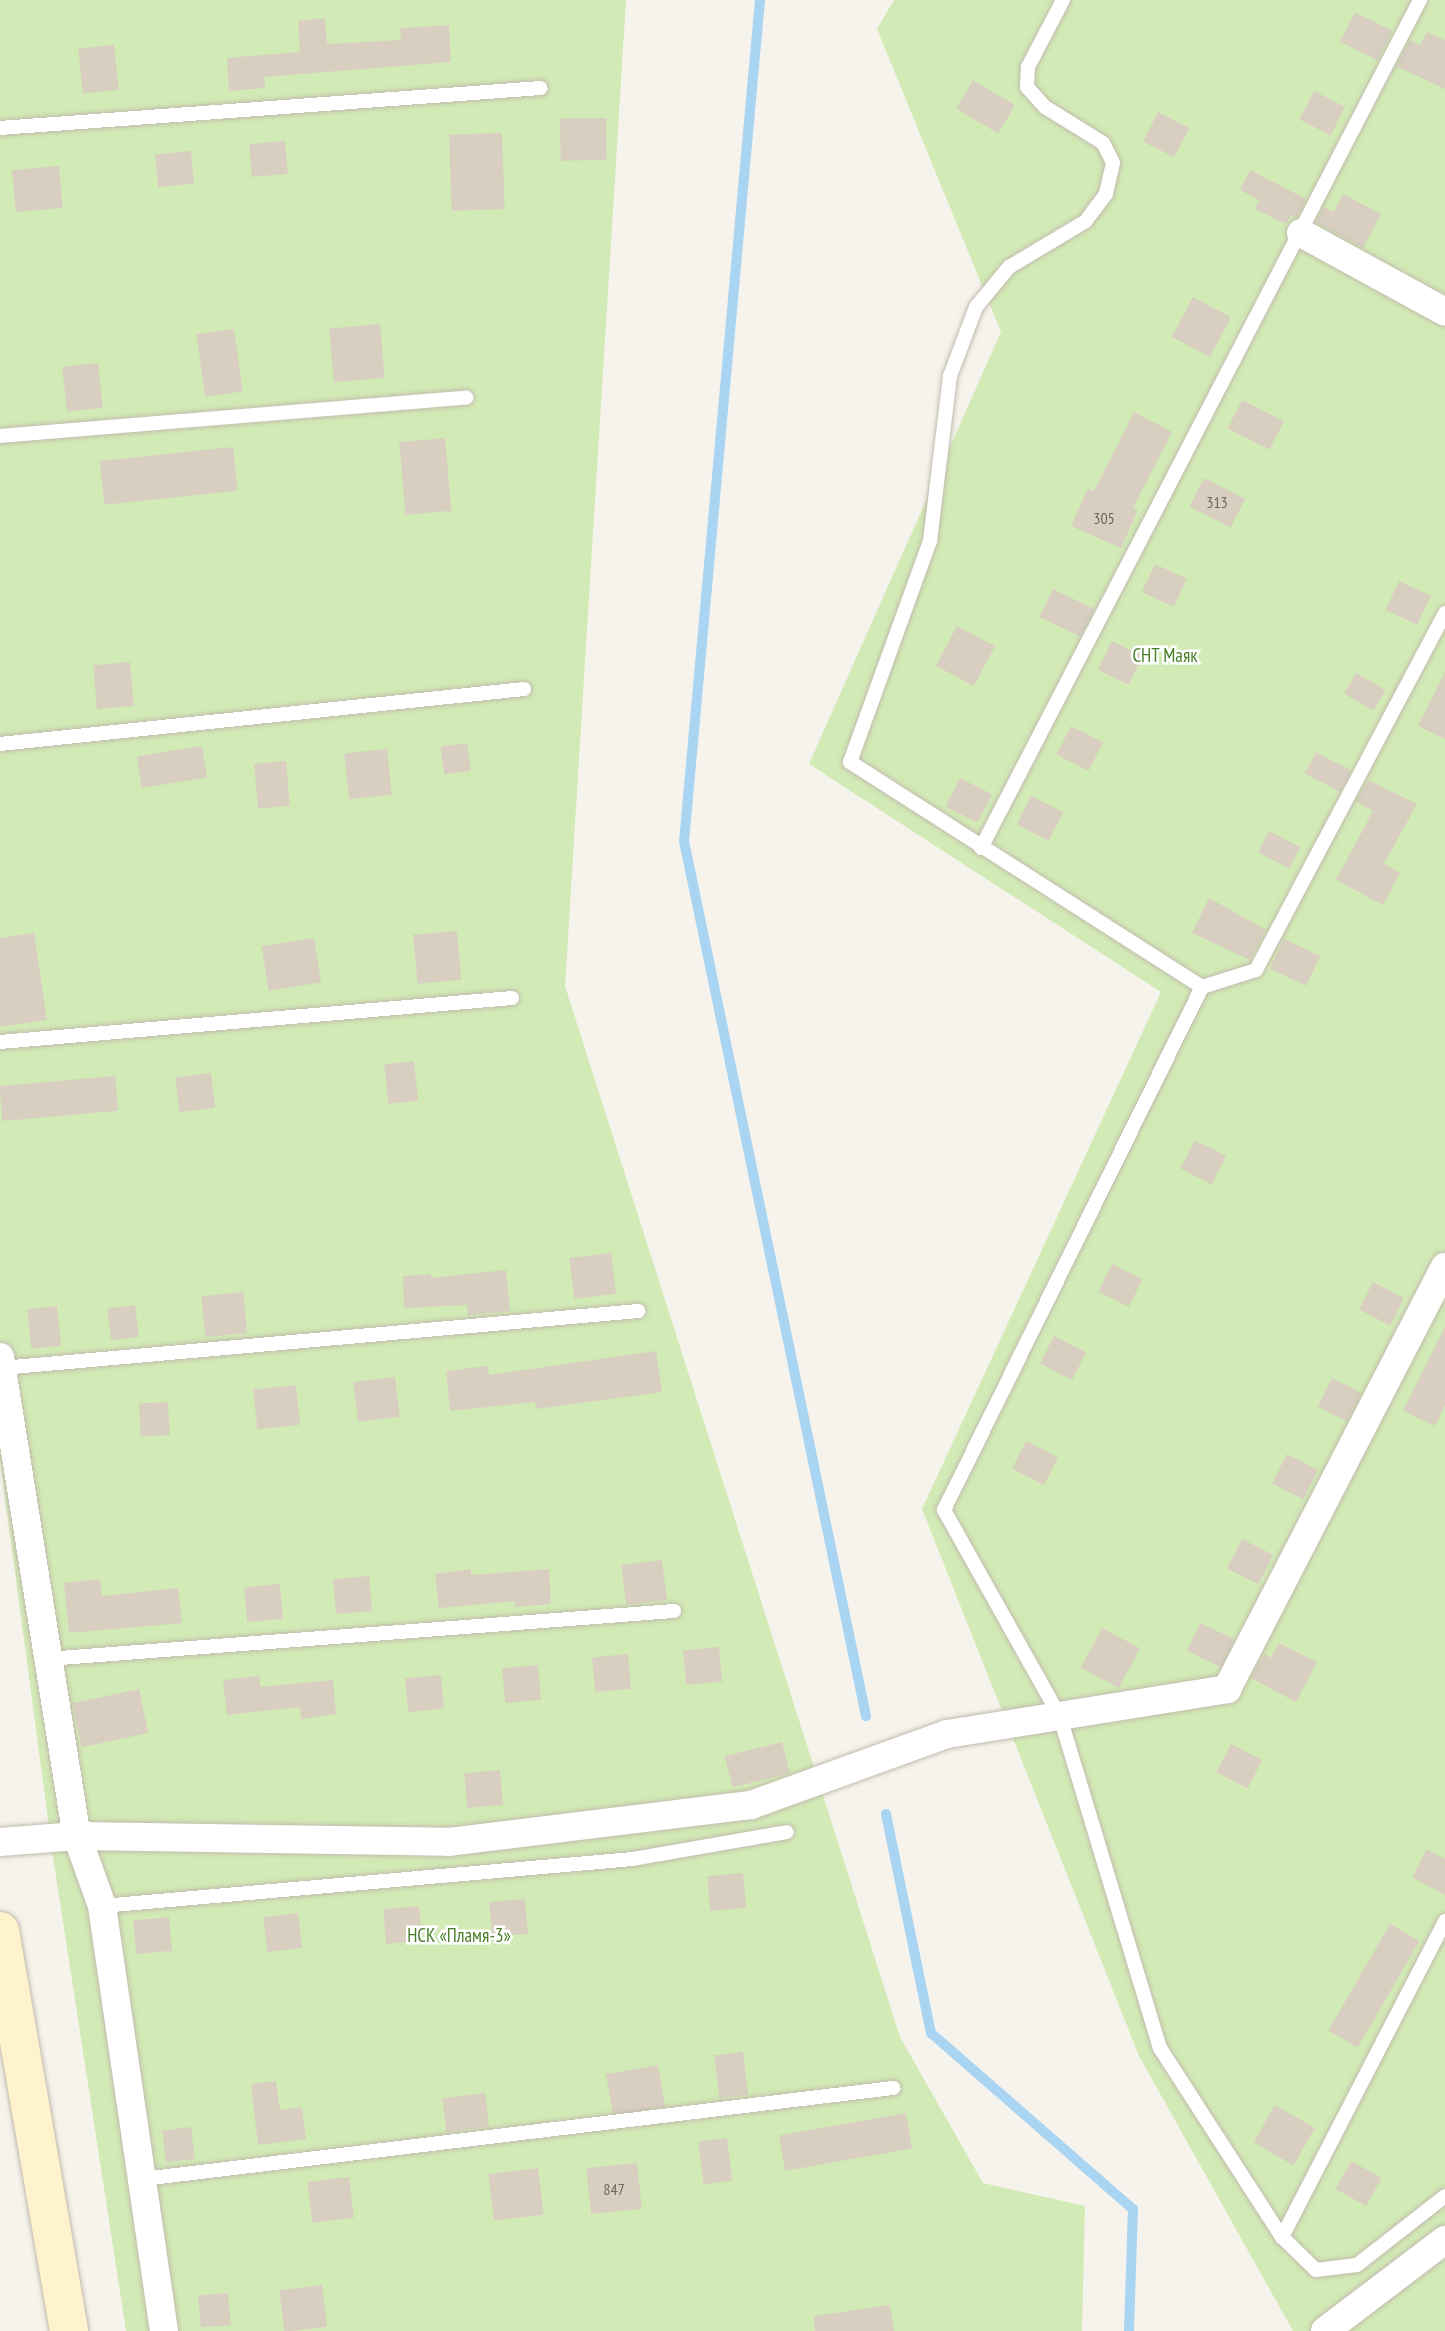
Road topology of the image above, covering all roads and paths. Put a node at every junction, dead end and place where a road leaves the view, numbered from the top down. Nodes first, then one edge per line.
1 (1063, 0) edge
2 (1420, 0) edge
3 (541, 88) dead end
4 (0, 128) edge
5 (1301, 233) junction
6 (1445, 312) edge
7 (466, 398) dead end
8 (0, 436) edge
9 (1445, 613) edge
10 (524, 689) dead end
11 (0, 744) edge
12 (981, 848) junction
13 (1202, 987) junction
14 (512, 998) dead end
15 (0, 1042) edge
16 (1445, 1267) edge
17 (638, 1311) dead end
18 (1, 1362) edge
19 (674, 1611) dead end
20 (47, 1659) junction
21 (1060, 1717) junction
22 (787, 1832) dead end
23 (78, 1836) junction
24 (0, 1842) edge
25 (102, 1906) junction
26 (1445, 1921) edge
27 (0, 1931) edge
28 (11, 2047) edge
29 (893, 2088) dead end
30 (143, 2179) junction
31 (1445, 2196) edge
32 (1282, 2237) junction
33 (1445, 2240) edge
34 (69, 2331) edge
35 (164, 2331) edge
36 (1325, 2331) edge

1 - 12 lane
2 - 5 lane
3 - 4 lane
5 - 6 street
5 - 12 lane
7 - 8 lane
9 - 13 lane
10 - 11 lane
12 - 13 lane
13 - 21 lane
14 - 15 lane
16 - 21 street
17 - 18 lane
18 - 20 street
19 - 20 lane
20 - 23 street
21 - 23 street
21 - 32 lane
22 - 25 lane
23 - 24 street
23 - 25 street
25 - 30 street
26 - 32 lane
27 - 28 street
28 - 34 street
29 - 30 lane
30 - 35 street
31 - 32 lane
33 - 36 street

